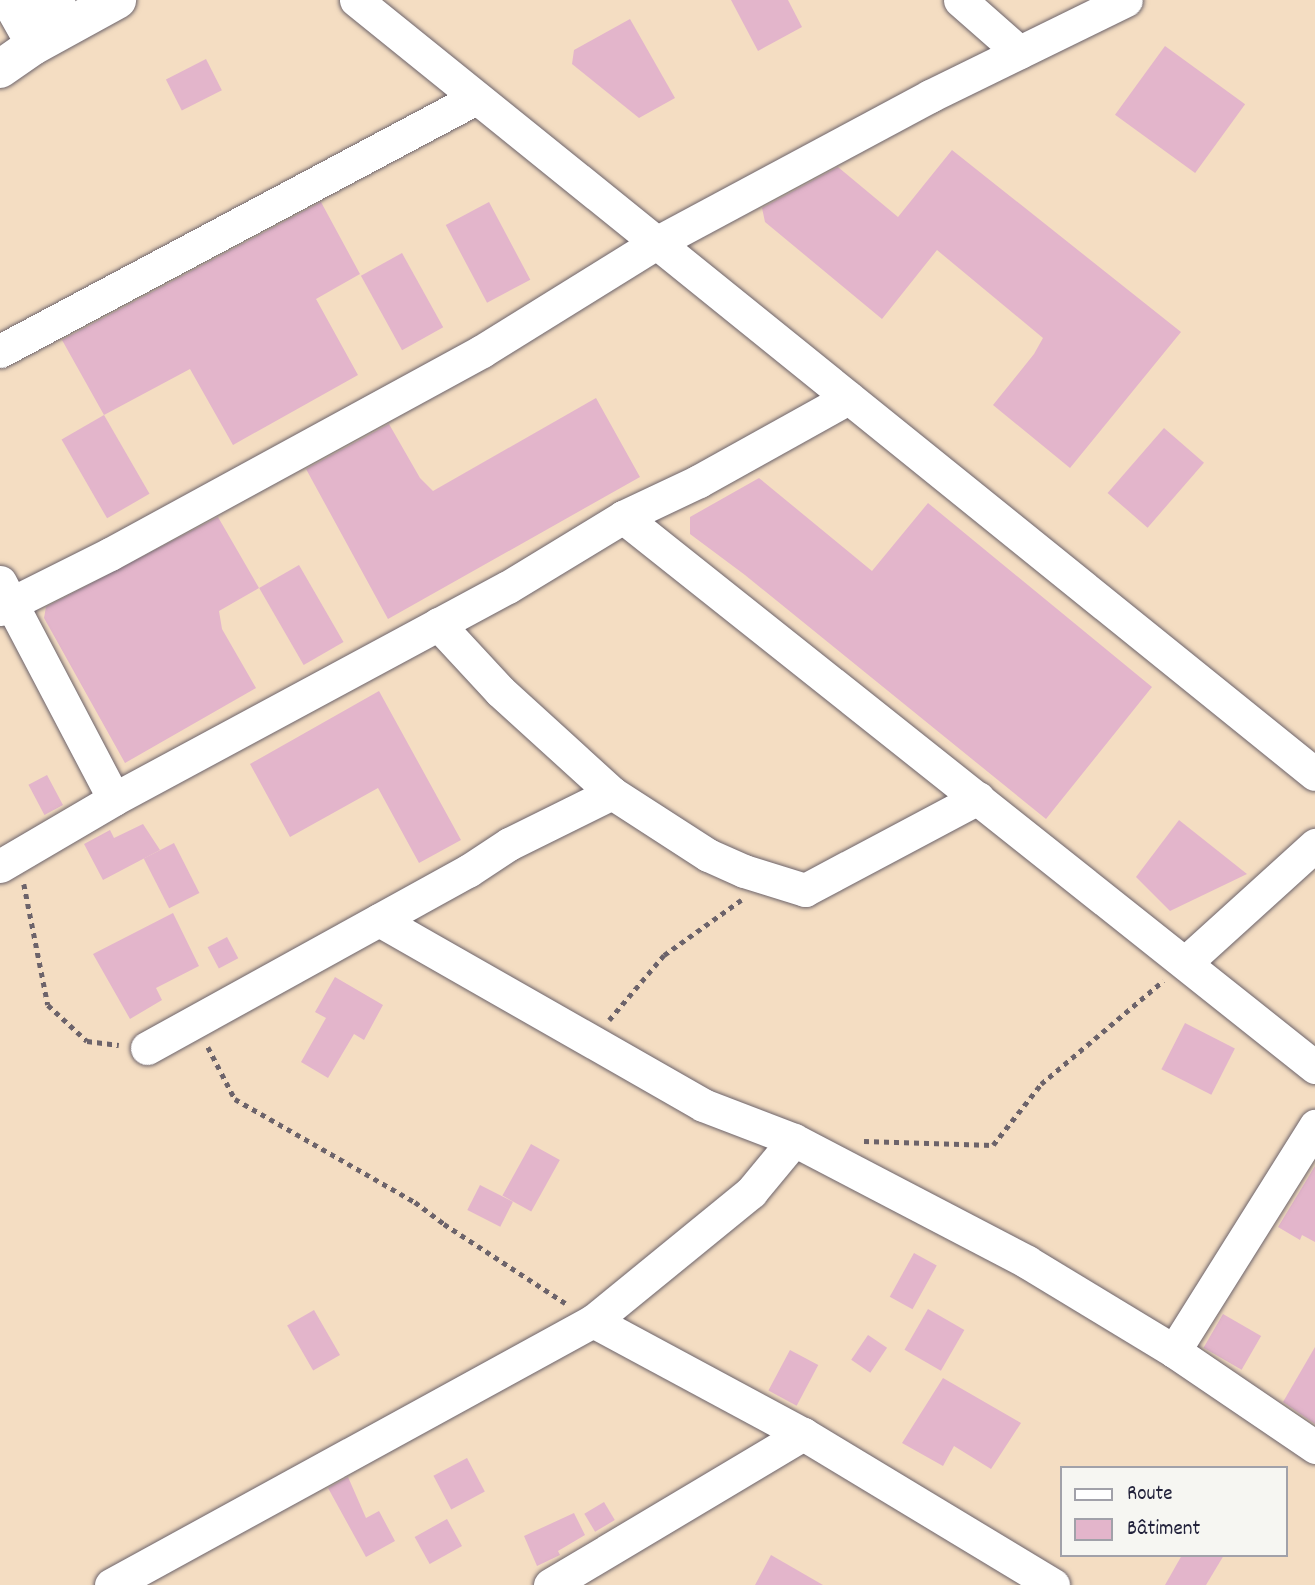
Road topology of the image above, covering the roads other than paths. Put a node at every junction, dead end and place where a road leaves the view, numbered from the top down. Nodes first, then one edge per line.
1 (58, 0) edge
2 (117, 0) edge
3 (356, 0) edge
4 (960, 0) edge
5 (1126, 0) edge
6 (14, 40) edge
7 (1019, 52) junction
8 (476, 97) junction
9 (656, 243) junction
10 (0, 351) edge
11 (848, 398) junction
12 (623, 517) junction
13 (4, 598) edge
14 (438, 624) junction
15 (1315, 774) edge
16 (612, 793) junction
17 (978, 798) junction
18 (114, 799) junction
19 (1315, 845) edge
20 (9, 861) edge
21 (379, 920) junction
22 (1185, 963) junction
23 (147, 1048) road end
24 (1315, 1067) edge
25 (1315, 1126) edge
26 (794, 1140) junction
27 (593, 1321) junction
28 (1174, 1351) junction
29 (803, 1434) junction
30 (1315, 1447) edge
31 (153, 1575) edge
32 (111, 1585) edge
33 (550, 1585) edge
34 (1053, 1585) edge

1 - 6 street
2 - 6 main road
3 - 8 street
4 - 7 street
5 - 7 street
7 - 9 street
8 - 9 street
8 - 10 street
9 - 11 street
9 - 13 street
11 - 12 street
11 - 15 street
12 - 14 street
12 - 17 street
13 - 18 street
14 - 16 street
14 - 18 street
16 - 17 street
16 - 21 street
17 - 22 street
18 - 20 street
19 - 22 street
21 - 23 street
21 - 26 street
22 - 24 street
25 - 28 street
26 - 27 street
26 - 28 street
27 - 29 street
27 - 31 street
28 - 30 street
29 - 33 street
29 - 34 street
31 - 32 street

